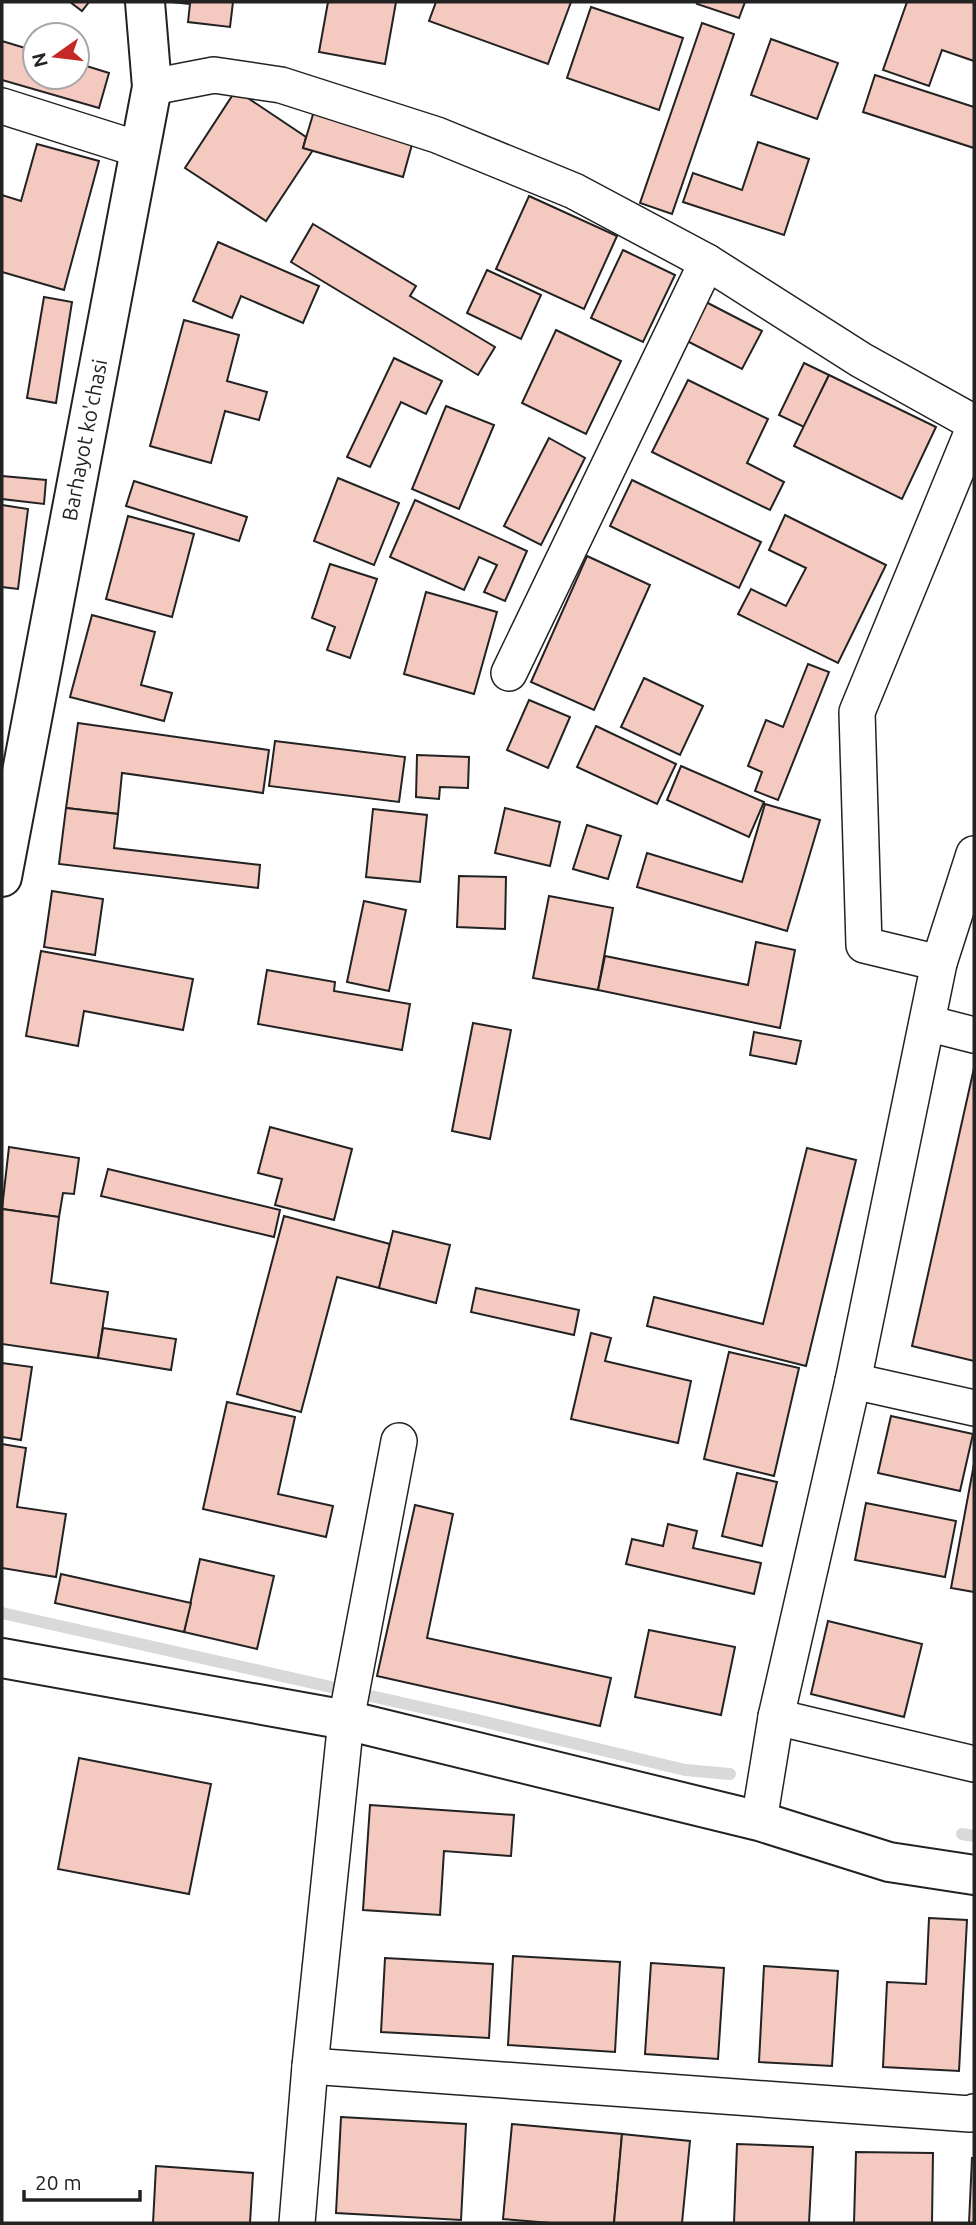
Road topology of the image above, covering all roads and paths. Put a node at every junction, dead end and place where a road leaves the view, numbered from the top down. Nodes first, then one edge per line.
1 (145, 2) edge
2 (152, 87) junction
3 (2, 106) edge
4 (141, 150) junction
5 (707, 262) junction
6 (974, 426) edge
7 (509, 673) dead end
8 (974, 854) edge
9 (2, 877) edge
10 (939, 963) junction
11 (927, 1023) junction
12 (974, 1035) edge
13 (853, 1381) junction
14 (974, 1408) edge
15 (399, 1441) dead end
16 (2, 1658) edge
17 (776, 1717) junction
18 (346, 1720) junction
19 (974, 1764) edge
20 (759, 1821) junction
21 (974, 1875) edge
22 (310, 2066) junction
23 (974, 2112) edge
24 (297, 2223) edge

1 - 2 street, Barhayot ko'chasi
2 - 4 street, Barhayot ko'chasi
2 - 5 street
3 - 4 street
4 - 9 street, Barhayot ko'chasi
5 - 6 street
5 - 7 street
6 - 10 street
8 - 10 street
10 - 11 street
11 - 12 street
11 - 13 street
13 - 14 street
13 - 17 street
15 - 18 street
16 - 18 street
17 - 19 street
17 - 20 street
18 - 20 street
18 - 22 street
20 - 21 street
22 - 23 street
22 - 24 street

